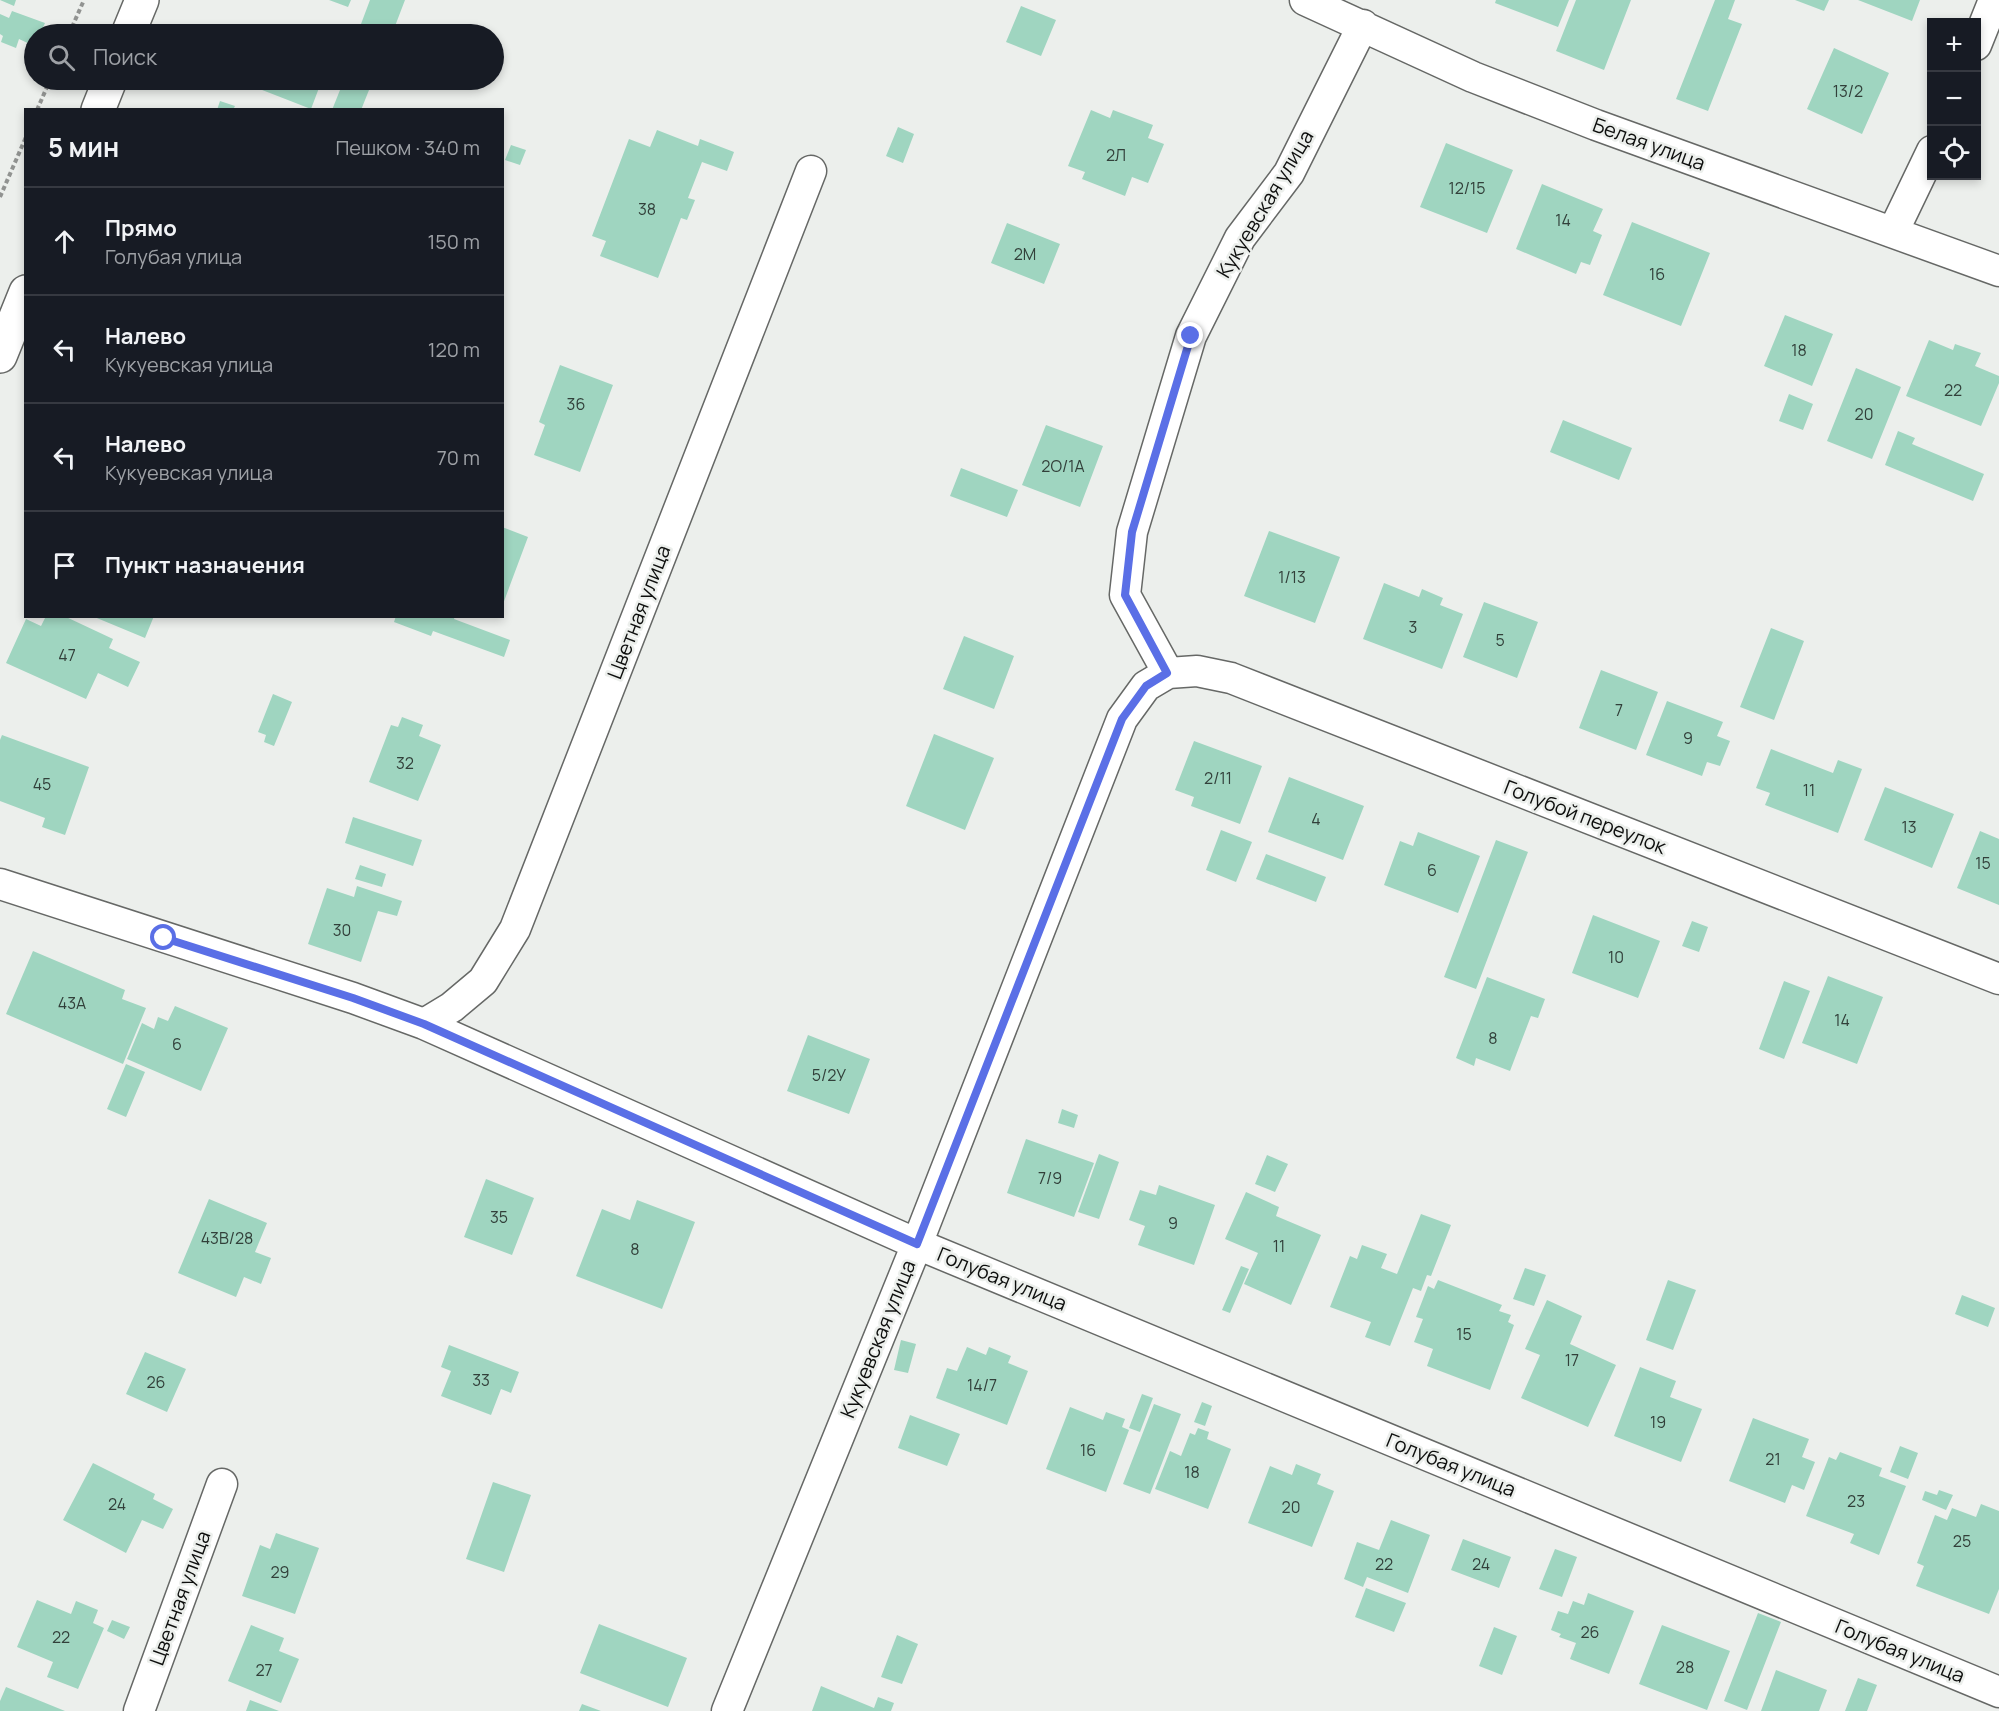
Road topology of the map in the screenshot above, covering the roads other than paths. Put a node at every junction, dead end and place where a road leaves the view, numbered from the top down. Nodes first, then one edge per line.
1 (142, 0) edge
2 (1994, 0) edge
3 (1317, 2) edge
4 (132, 24) edge
5 (1363, 25) junction
6 (1981, 34) edge
7 (106, 90) edge
8 (100, 108) edge
9 (1927, 162) edge
10 (811, 171) dead end
11 (1893, 232) junction
12 (1999, 271) edge
13 (24, 297) edge
14 (0, 356) edge
15 (1167, 673) junction
16 (0, 884) edge
17 (1999, 979) edge
18 (424, 1024) junction
19 (917, 1244) junction
20 (222, 1485) dead end
21 (1999, 1692) edge
22 (139, 1711) edge
23 (727, 1711) edge

1 - 4 street
2 - 6 street
3 - 5 street, Белая улица
5 - 11 street, Белая улица
5 - 15 street, Кукуевская улица
7 - 8 street
9 - 11 street
10 - 18 street, Цветная улица
11 - 12 street, Белая улица
13 - 14 street
15 - 17 street, Голубой переулок
15 - 19 street, Кукуевская улица
16 - 18 street, Голубая улица
18 - 19 street, Голубая улица
19 - 21 street, Голубая улица
19 - 23 street, Кукуевская улица
20 - 22 street, Цветная улица

